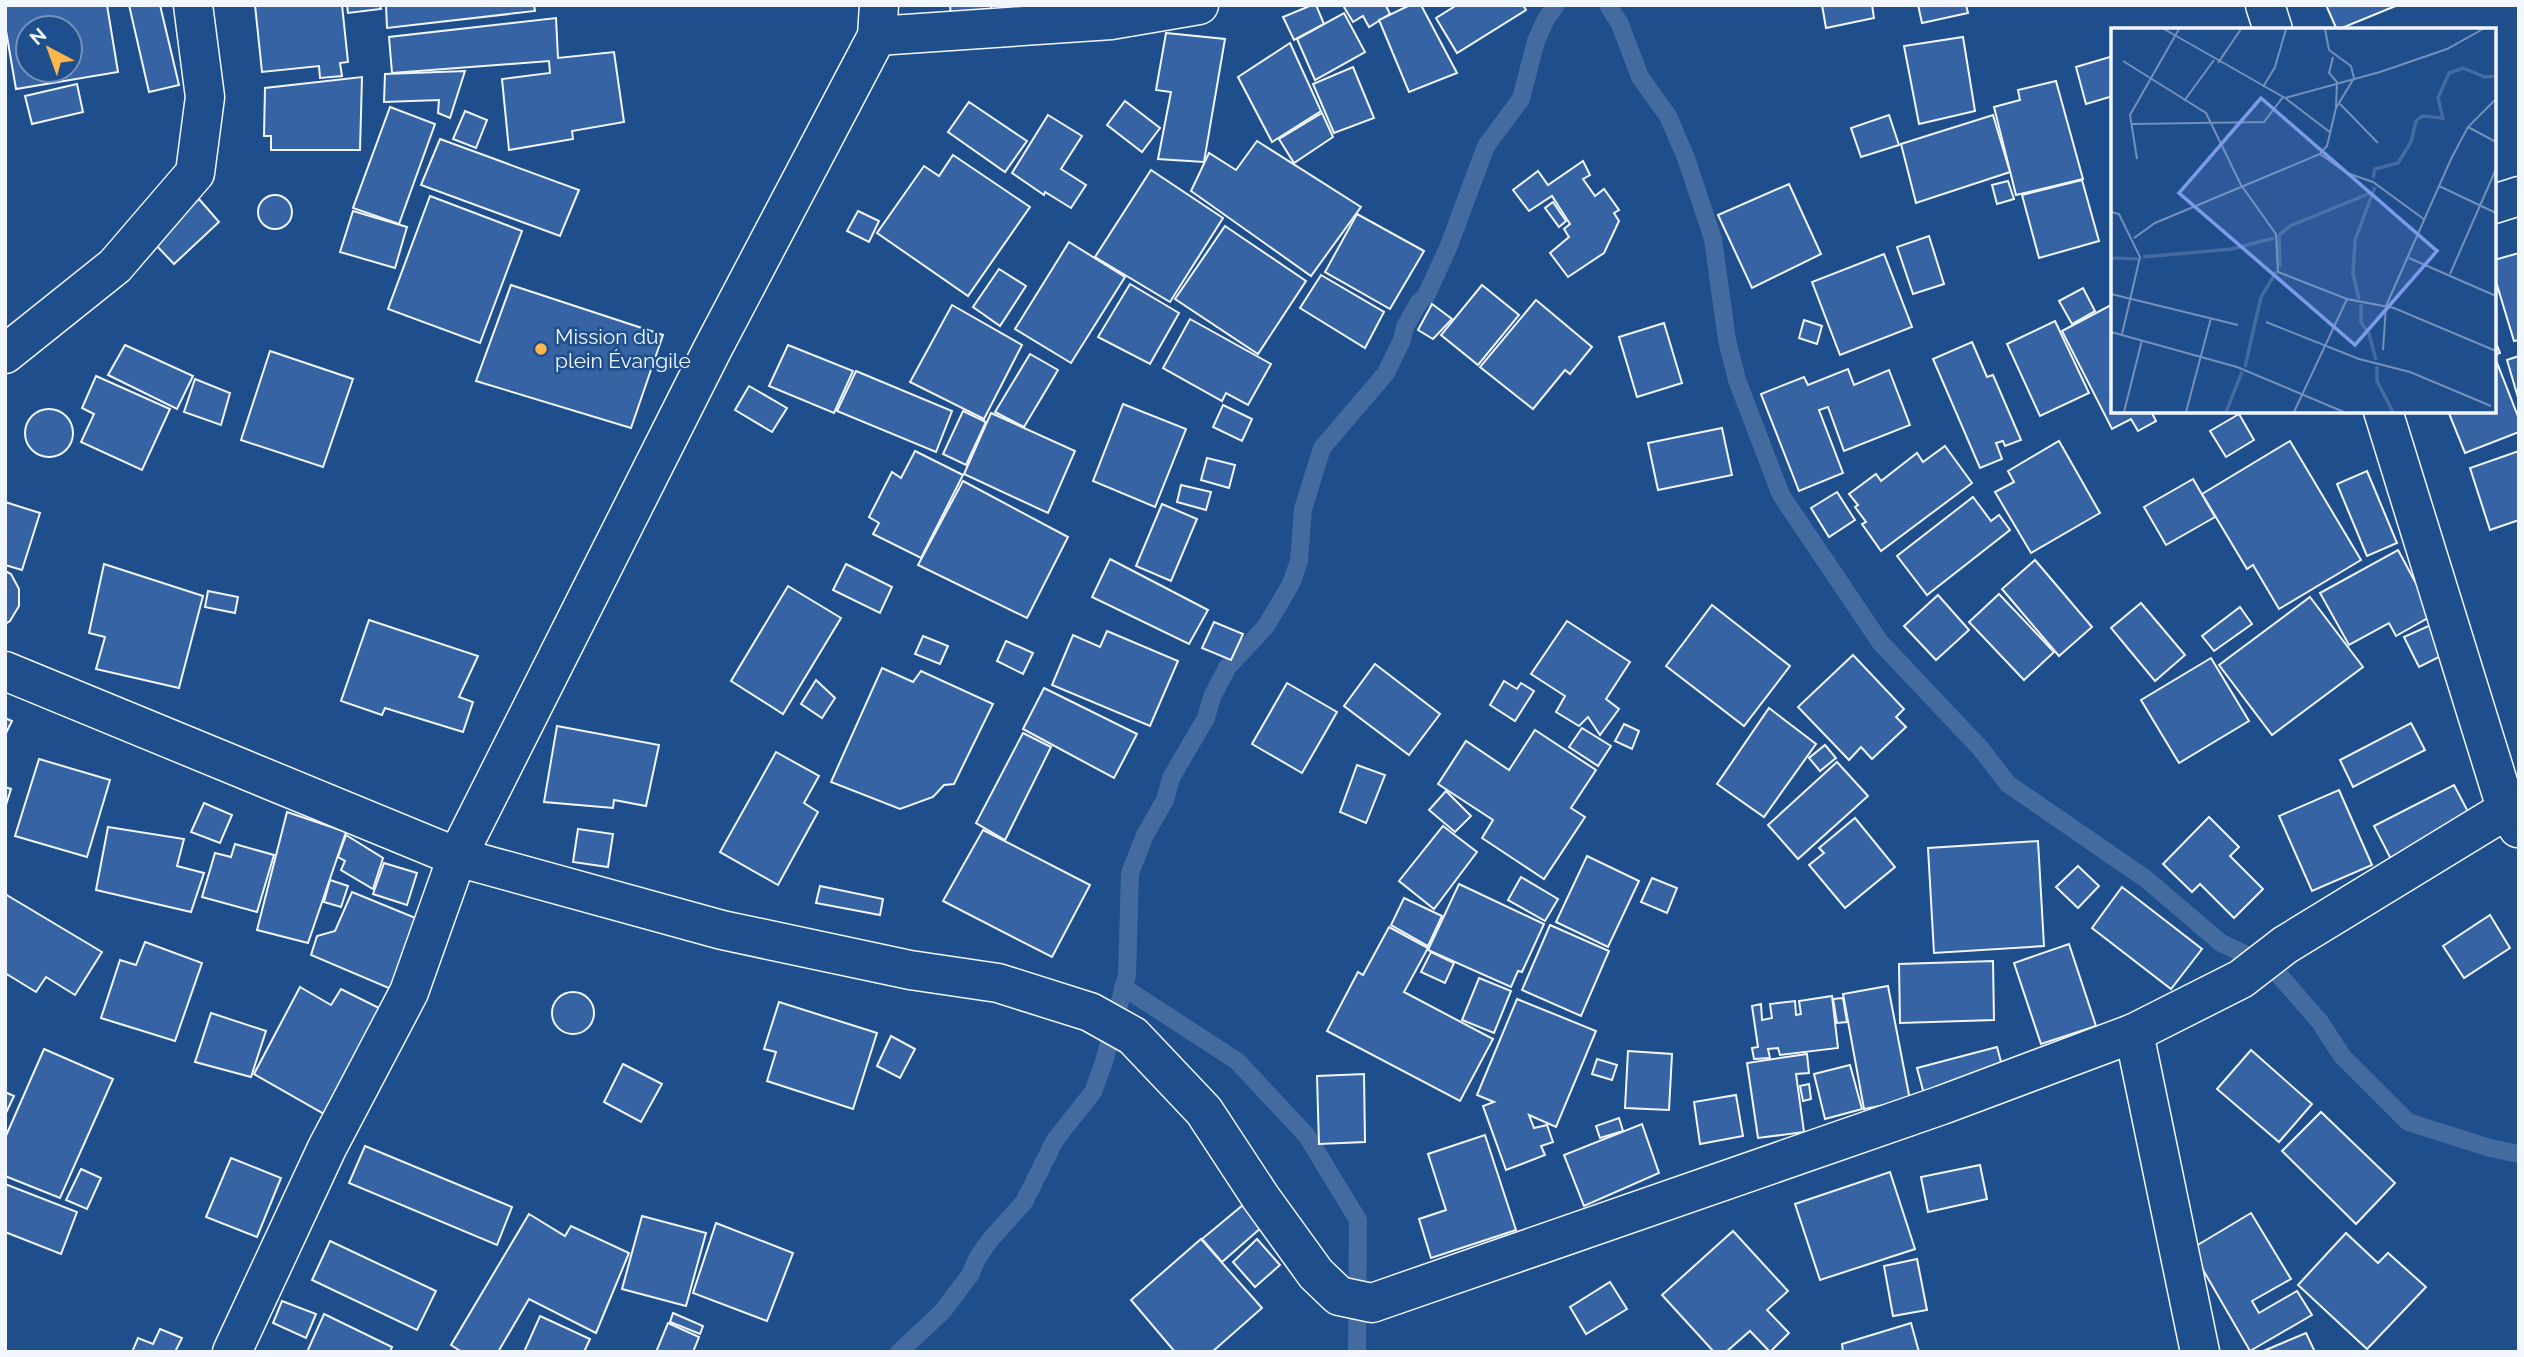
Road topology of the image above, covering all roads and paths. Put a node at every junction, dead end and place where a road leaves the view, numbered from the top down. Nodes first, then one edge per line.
1 (193, 5) edge
2 (1199, 5) edge
3 (2264, 5) edge
4 (878, 21) edge
5 (2272, 28) edge
6 (2519, 195) edge
7 (2496, 203) edge
8 (5, 354) edge
9 (2384, 413) edge
10 (5, 671) edge
11 (2515, 813) edge
12 (457, 857) junction
13 (2134, 1033) junction
14 (232, 1352) edge
15 (2200, 1352) edge

1 - 8 street
2 - 4 street
3 - 5 street
4 - 12 street
6 - 7 street
9 - 11 street
10 - 12 street
11 - 13 street
12 - 13 street
12 - 14 street
13 - 15 street

